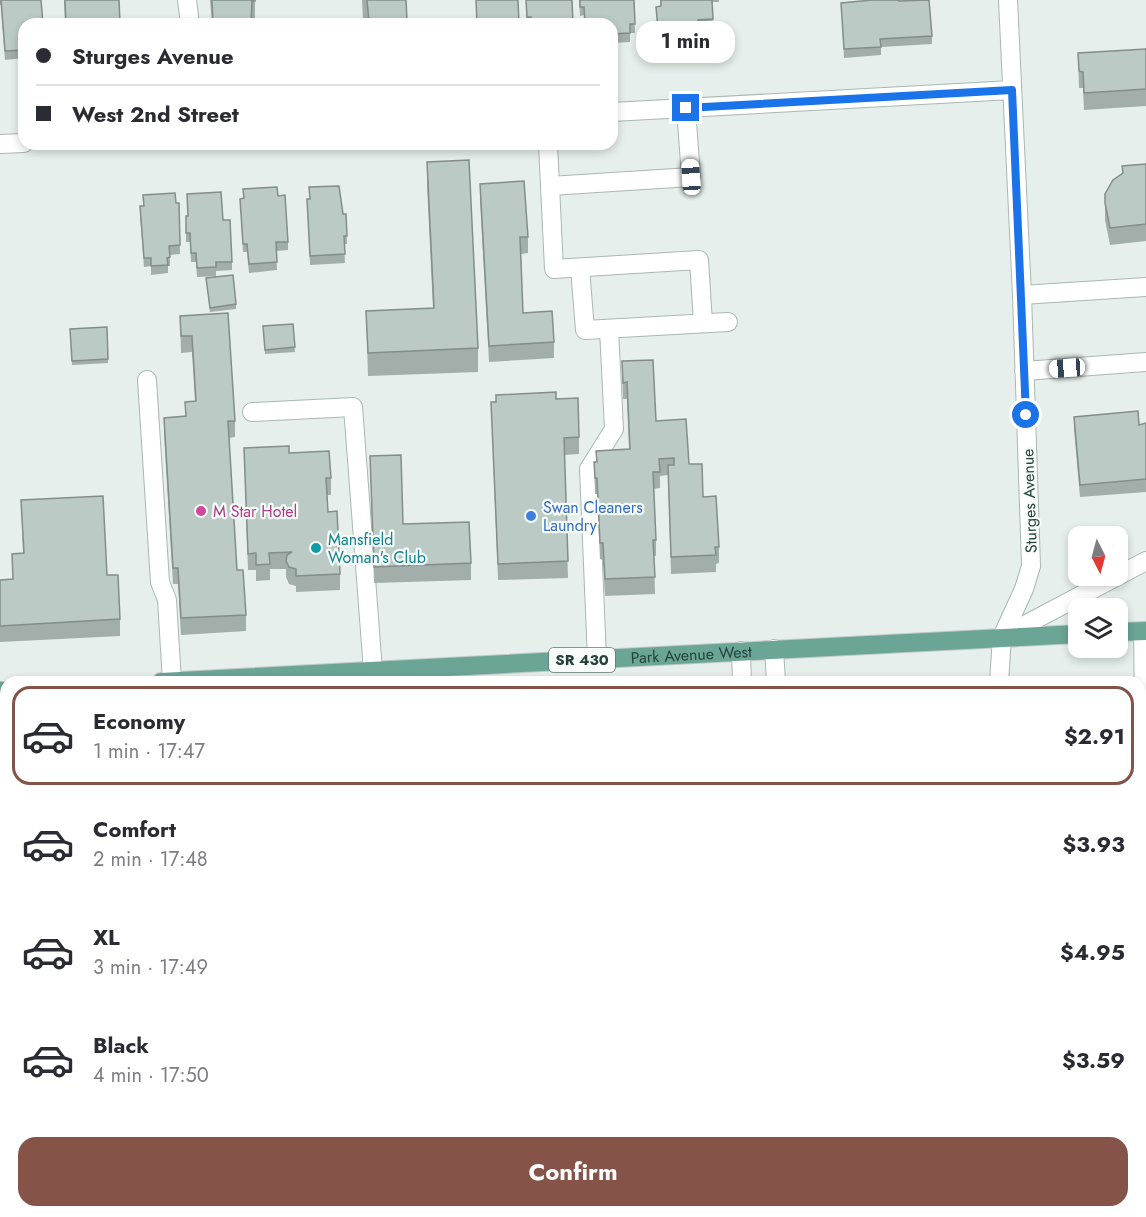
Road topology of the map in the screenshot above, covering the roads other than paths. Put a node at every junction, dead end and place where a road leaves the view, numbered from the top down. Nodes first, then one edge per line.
1 (187, 0) edge
2 (1008, 0) edge
3 (189, 18) edge
4 (1012, 90) junction
5 (686, 108) junction
6 (618, 112) edge
7 (18, 143) edge
8 (0, 144) edge
9 (548, 150) edge
10 (550, 186) junction
11 (580, 268) junction
12 (1146, 287) edge
13 (1022, 295) junction
14 (728, 322) dead end
15 (703, 323) junction
16 (609, 328) junction
17 (1146, 362) edge
18 (1024, 371) junction
19 (147, 380) dead end
20 (252, 412) dead end
21 (1146, 561) edge
22 (1144, 631) edge
23 (1128, 632) edge
24 (1068, 634) edge
25 (1002, 637) junction
26 (774, 649) junction
27 (741, 651) junction
28 (597, 659) junction
29 (373, 671) junction
30 (172, 676) edge
31 (282, 676) edge
32 (742, 676) edge
33 (776, 676) edge
34 (999, 676) edge
35 (1144, 676) edge

1 - 3 street
2 - 4 street, Sturges Avenue
4 - 5 street
4 - 13 street, Sturges Avenue
5 - 6 street
5 - 10 street
7 - 8 street
9 - 10 street
10 - 11 street
11 - 15 street
11 - 16 street
12 - 13 street
13 - 18 street, Sturges Avenue
14 - 15 street
15 - 16 street
16 - 28 street
17 - 18 street
18 - 25 street, Sturges Avenue
19 - 30 street
20 - 29 street
21 - 25 street
22 - 23 main road
22 - 35 street
24 - 25 main road, Park Avenue West / SR 430
25 - 26 main road, Park Avenue West / SR 430
25 - 34 street
26 - 27 main road, Park Avenue West / SR 430
26 - 33 street
27 - 28 main road, Park Avenue West / SR 430
27 - 32 street
28 - 29 main road, Park Avenue West / SR 430
29 - 31 main road, Park Avenue West / SR 430

